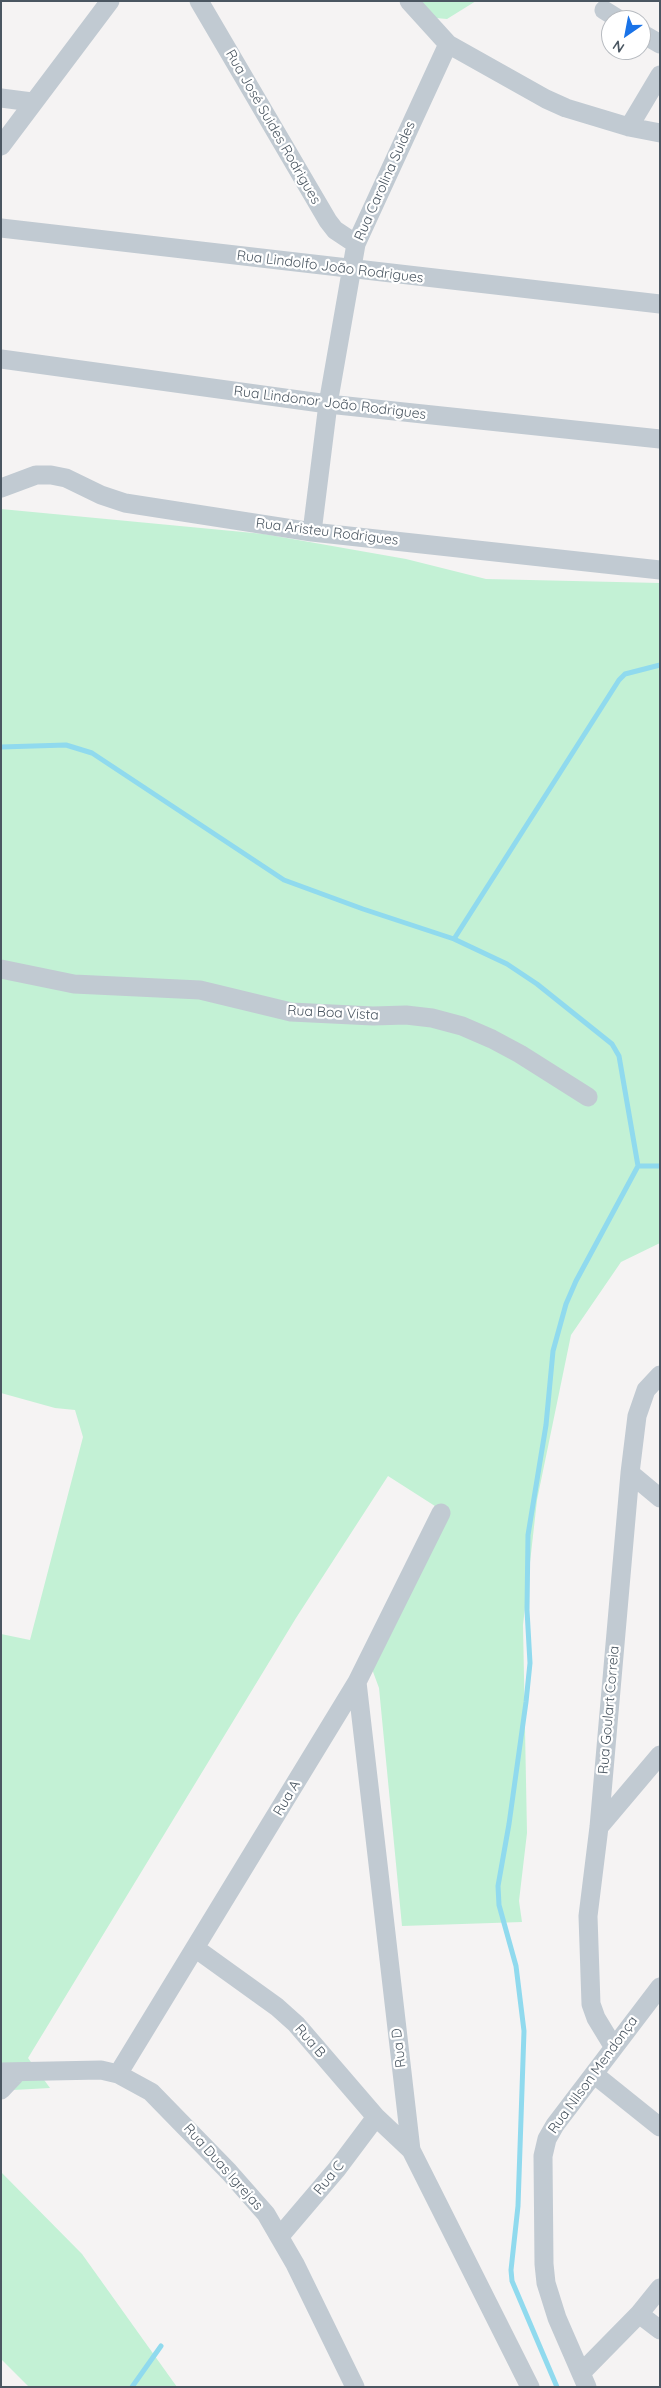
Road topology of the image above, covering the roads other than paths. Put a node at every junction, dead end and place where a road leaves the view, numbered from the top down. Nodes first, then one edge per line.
1 (110, 1) edge
2 (199, 1) edge
3 (409, 1) edge
4 (448, 44) junction
5 (660, 74) edge
6 (1, 98) edge
7 (32, 102) junction
8 (629, 127) junction
9 (660, 132) edge
10 (1, 146) edge
11 (1, 228) edge
12 (356, 244) junction
13 (351, 269) junction
14 (660, 304) edge
15 (1, 359) edge
16 (328, 404) junction
17 (660, 439) edge
18 (1, 488) edge
19 (312, 532) junction
20 (660, 570) edge
21 (1, 969) edge
22 (588, 1097) dead end
23 (660, 1375) edge
24 (630, 1473) junction
25 (660, 1498) edge
26 (441, 1514) dead end
27 (357, 1682) junction
28 (660, 1755) edge
29 (599, 1827) junction
30 (195, 1948) junction
31 (660, 1987) edge
32 (614, 2046) junction
33 (10, 2072) edge
34 (118, 2074) junction
35 (594, 2074) junction
36 (1, 2090) edge
37 (376, 2117) junction
38 (660, 2127) edge
39 (411, 2150) junction
40 (280, 2236) junction
41 (660, 2288) edge
42 (639, 2314) junction
43 (660, 2330) edge
44 (584, 2380) edge
45 (355, 2387) edge
46 (530, 2387) edge

1 - 7 street
2 - 12 street, Rua José Suides Rodrigues
3 - 4 street
4 - 8 street
4 - 12 street, Rua Carolina Suides
5 - 8 street
6 - 7 street
7 - 10 street
8 - 9 street
11 - 13 street, Rua Lindolfo João Rodrigues
12 - 13 street, Rua Carolina Suides
13 - 14 street, Rua Lindolfo João Rodrigues
13 - 16 street, Rua Carolina Suides
15 - 16 street, Rua Lindonor João Rodrigues
16 - 17 street, Rua Lindonor João Rodrigues
16 - 19 street, Rua Carolina Suides
18 - 19 street, Rua Aristeu Rodrigues
19 - 20 street, Rua Aristeu Rodrigues
21 - 22 street, Rua Boa Vista
23 - 24 street, Rua Goulart Correia
24 - 25 street
24 - 29 street, Rua Goulart Correia
26 - 27 street, Rua A
27 - 30 street, Rua A
27 - 39 street, Rua D
28 - 29 street
29 - 32 street, Rua Goulart Correia
30 - 34 street, Rua A
30 - 37 street, Rua B
31 - 32 street, Rua Nilson Mendonça
32 - 35 street, Rua Nilson Mendonça
33 - 34 street, Rua Duas Igrejas
33 - 36 street
34 - 40 street, Rua Duas Igrejas
35 - 38 street
35 - 44 street, Rua Nilson Mendonça
37 - 39 street, Rua B
37 - 40 street, Rua C
39 - 46 street, Rua D
40 - 45 street, Rua Duas Igrejas
41 - 42 street
42 - 43 street
42 - 44 street

